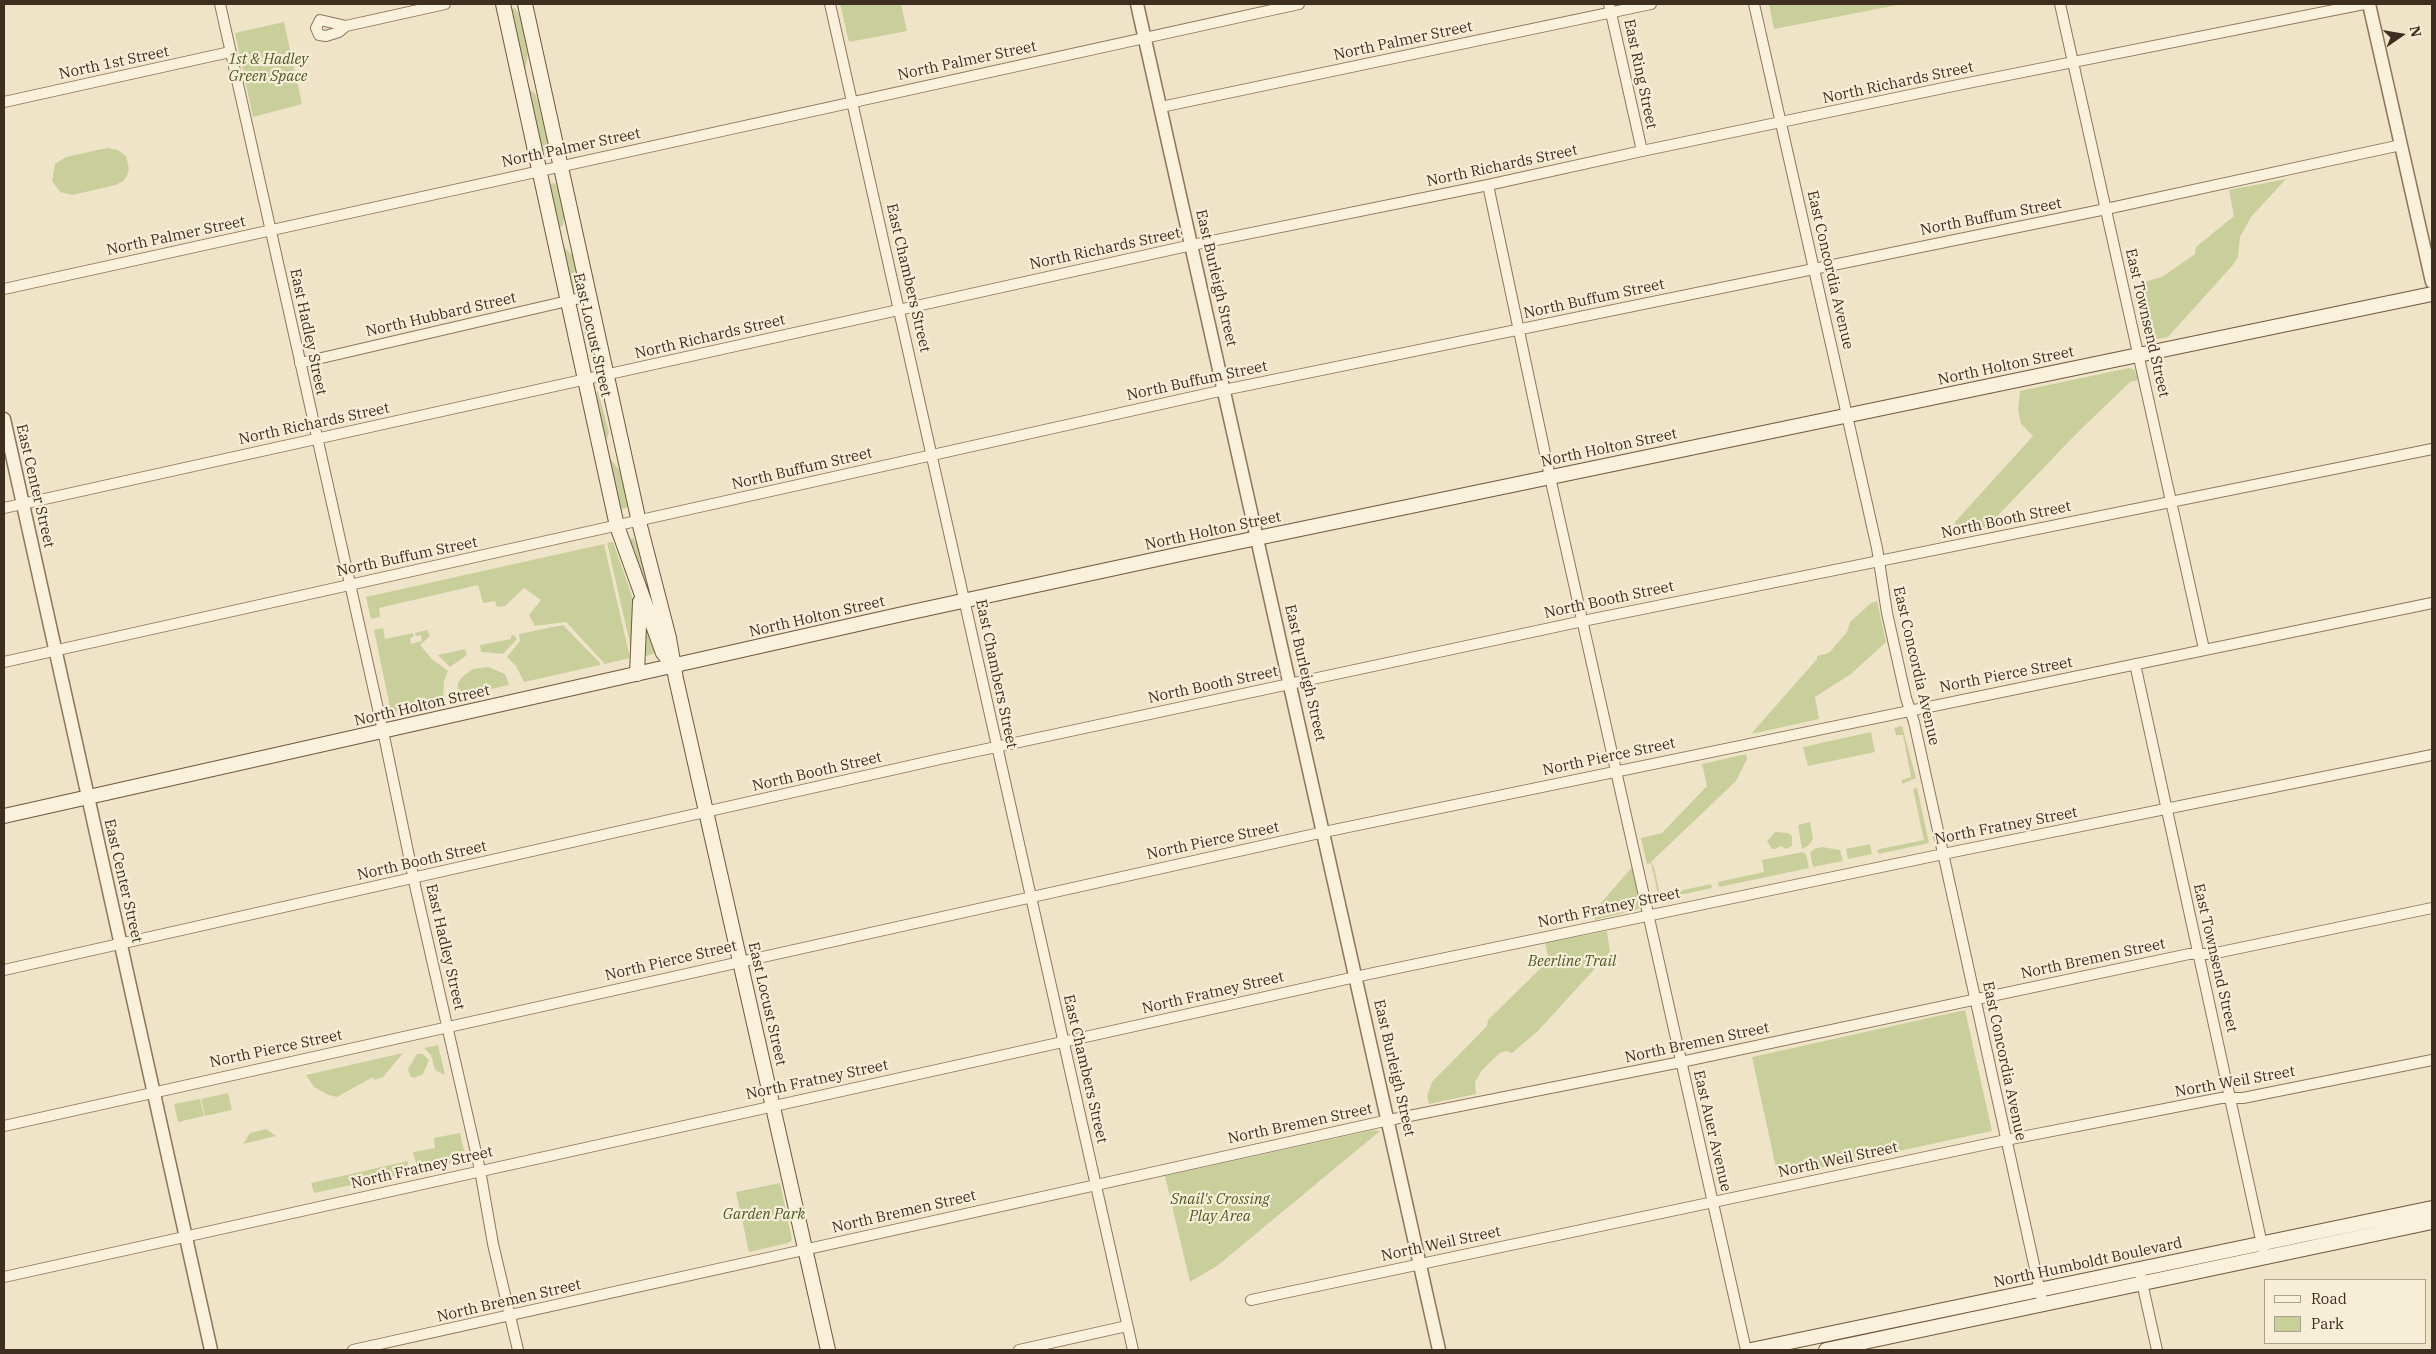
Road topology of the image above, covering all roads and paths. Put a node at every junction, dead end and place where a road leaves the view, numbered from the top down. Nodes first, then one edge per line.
1 (220, 4) edge
2 (445, 4) edge
3 (502, 4) edge
4 (525, 4) edge
5 (830, 4) edge
6 (1137, 4) edge
7 (1299, 4) edge
8 (1651, 4) edge
9 (1754, 4) edge
10 (2060, 4) edge
11 (2364, 4) edge
12 (2369, 4) edge
13 (1610, 8) edge
14 (346, 26) dead end
15 (1145, 37) junction
16 (230, 52) junction
17 (2074, 62) junction
18 (4, 102) edge
19 (852, 102) junction
20 (1160, 107) junction
21 (1781, 122) junction
22 (2401, 144) junction
23 (1642, 151) junction
24 (560, 166) junction
25 (539, 171) junction
26 (1488, 185) junction
27 (2106, 209) junction
28 (270, 230) junction
29 (1192, 245) junction
30 (1814, 268) junction
31 (2432, 282) edge
32 (4, 289) edge
33 (2432, 294) edge
34 (589, 296) junction
35 (568, 300) junction
36 (900, 309) junction
37 (1519, 330) junction
38 (2139, 354) junction
39 (300, 363) junction
40 (607, 376) junction
41 (586, 380) junction
42 (1224, 390) junction
43 (1848, 416) junction
44 (4, 419) edge
45 (316, 439) junction
46 (2432, 449) edge
47 (932, 454) junction
48 (1550, 477) junction
49 (2172, 502) junction
50 (23, 504) junction
51 (4, 508) edge
52 (639, 522) junction
53 (617, 526) junction
54 (1258, 538) junction
55 (1879, 560) junction
56 (349, 584) junction
57 (640, 591) junction
58 (964, 600) junction
59 (2432, 603) edge
60 (1583, 621) junction
61 (56, 650) junction
62 (2204, 650) junction
63 (4, 662) edge
64 (2135, 664) junction
65 (674, 666) junction
66 (637, 674) junction
67 (1290, 684) junction
68 (1910, 710) junction
69 (383, 731) junction
70 (997, 748) junction
71 (2432, 755) edge
72 (1617, 771) junction
73 (88, 797) junction
74 (2166, 809) junction
75 (708, 812) junction
76 (4, 816) edge
77 (1324, 832) junction
78 (1943, 854) junction
79 (413, 878) junction
80 (1031, 897) junction
81 (2432, 908) edge
82 (1649, 915) junction
83 (121, 944) junction
84 (2198, 954) junction
85 (741, 961) junction
86 (4, 970) edge
87 (1356, 976) junction
88 (1975, 998) junction
89 (448, 1027) junction
90 (1063, 1042) junction
91 (2432, 1060) edge
92 (1681, 1062) junction
93 (154, 1091) junction
94 (2231, 1098) junction
95 (773, 1105) junction
96 (1389, 1120) junction
97 (4, 1126) edge
98 (2006, 1140) junction
99 (480, 1170) junction
100 (1096, 1184) junction
101 (1712, 1202) junction
102 (2432, 1208) edge
103 (2432, 1222) edge
104 (186, 1236) junction
105 (2262, 1244) junction
106 (805, 1249) junction
107 (2265, 1258) junction
108 (1419, 1263) junction
109 (2139, 1269) junction
110 (4, 1277) edge
111 (2142, 1284) junction
112 (2039, 1290) junction
113 (1250, 1300) dead end
114 (2043, 1305) junction
115 (510, 1316) junction
116 (1127, 1326) junction
117 (211, 1350) edge
118 (353, 1350) edge
119 (518, 1350) edge
120 (828, 1350) edge
121 (1019, 1350) edge
122 (1133, 1350) edge
123 (1439, 1350) edge
124 (1746, 1350) edge
125 (1752, 1350) edge
126 (1826, 1350) edge
127 (2157, 1350) edge

1 - 16 street, East Hadley Street
2 - 14 street
3 - 25 main road, East Locust Street
4 - 24 main road, East Locust Street
5 - 19 street, East Chambers Street
6 - 15 street, East Burleigh Street
7 - 15 street, North Palmer Street
8 - 13 street, North Palmer Street
9 - 21 street, East Concordia Avenue
10 - 17 street, East Townsend Street
11 - 17 street, North Richards Street
12 - 22 street
13 - 20 street, North Palmer Street
13 - 23 street, East Ring Street
15 - 19 street, North Palmer Street
15 - 20 street, East Burleigh Street
16 - 18 street, North 1st Street
16 - 28 street, East Hadley Street
17 - 21 street, North Richards Street
17 - 27 street, East Townsend Street
19 - 24 street, North Palmer Street
19 - 36 street, East Chambers Street
20 - 29 street, East Burleigh Street
21 - 23 street, North Richards Street
21 - 30 street, East Concordia Avenue
22 - 27 street, North Buffum Street
22 - 31 street
23 - 26 street, North Richards Street
24 - 25 street, North Palmer Street
24 - 34 main road, East Locust Street
25 - 28 street, North Palmer Street
25 - 35 main road, East Locust Street
26 - 29 street, North Richards Street
26 - 37 street, East Auer Avenue
27 - 30 street, North Buffum Street
27 - 38 street, East Townsend Street
28 - 32 street, North Palmer Street
28 - 39 street, East Hadley Street
29 - 36 street, North Richards Street
29 - 42 street, East Burleigh Street
30 - 37 street, North Buffum Street
30 - 43 street, East Concordia Avenue
33 - 38 main road, North Holton Street
34 - 35 street, North Hubbard Street
34 - 40 main road, East Locust Street
35 - 39 street, North Hubbard Street
35 - 41 main road, East Locust Street
36 - 40 street, North Richards Street
36 - 47 street, East Chambers Street
37 - 42 street, North Buffum Street
37 - 48 street, East Auer Avenue
38 - 43 main road, North Holton Street
38 - 49 street, East Townsend Street
39 - 45 street, East Hadley Street
40 - 41 street, North Richards Street
40 - 52 main road, East Locust Street
41 - 45 street, North Richards Street
41 - 53 main road, East Locust Street
42 - 47 street, North Buffum Street
42 - 54 street, East Burleigh Street
43 - 48 main road, North Holton Street
43 - 55 street, East Concordia Avenue
44 - 50 street, East Center Street
45 - 50 street, North Richards Street
45 - 56 street, East Hadley Street
46 - 49 street, North Booth Street
47 - 52 street, North Buffum Street
47 - 58 street, East Chambers Street
48 - 54 main road, North Holton Street
48 - 60 street, East Auer Avenue
49 - 55 street, North Booth Street
49 - 62 street, East Townsend Street
50 - 51 street, North Richards Street
50 - 61 street, East Center Street
52 - 53 street, North Buffum Street
52 - 65 main road, East Locust Street
53 - 56 street, North Buffum Street
53 - 57 main road, East Locust Street
54 - 58 main road, North Holton Street
54 - 67 street, East Burleigh Street
55 - 60 street, North Booth Street
55 - 68 street, East Concordia Avenue
56 - 61 street, North Buffum Street
56 - 69 street, East Hadley Street
57 - 65 main road, East Locust Street
57 - 66 main road
58 - 65 main road, North Holton Street
58 - 70 street, East Chambers Street
59 - 62 street, North Pierce Street
60 - 67 street, North Booth Street
60 - 72 street, East Auer Avenue
61 - 63 street, North Buffum Street
61 - 73 street, East Center Street
62 - 64 street, North Pierce Street
64 - 68 street, North Pierce Street
64 - 74 street, East Townsend Street
65 - 66 main road, North Holton Street
65 - 75 main road, East Locust Street
66 - 69 main road, North Holton Street
67 - 70 street, North Booth Street
67 - 77 street, East Burleigh Street
68 - 72 street, North Pierce Street
68 - 78 street, East Concordia Avenue
69 - 73 main road, North Holton Street
69 - 79 street, East Hadley Street
70 - 75 street, North Booth Street
70 - 80 street, East Chambers Street
71 - 74 street, North Fratney Street
72 - 77 street, North Pierce Street
72 - 82 street, East Auer Avenue
73 - 76 main road, North Holton Street
73 - 83 street, East Center Street
74 - 78 street, North Fratney Street
74 - 84 street, East Townsend Street
75 - 79 street, North Booth Street
75 - 85 main road, East Locust Street
77 - 80 street, North Pierce Street
77 - 87 street, East Burleigh Street
78 - 82 street, North Fratney Street
78 - 88 street, East Concordia Avenue
79 - 83 street, North Booth Street
79 - 89 street, East Hadley Street
80 - 85 street, North Pierce Street
80 - 90 street, East Chambers Street
81 - 84 street, North Bremen Street
82 - 87 street, North Fratney Street
82 - 92 street, East Auer Avenue
83 - 86 street, North Booth Street
83 - 93 street, East Center Street
84 - 88 street, North Bremen Street
84 - 94 street, East Townsend Street
85 - 89 street, North Pierce Street
85 - 95 main road, East Locust Street
87 - 90 street, North Fratney Street
87 - 96 street, East Burleigh Street
88 - 92 street, North Bremen Street
88 - 98 street, East Concordia Avenue
89 - 93 street, North Pierce Street
89 - 99 street, East Hadley Street
90 - 95 street, North Fratney Street
90 - 100 street, East Chambers Street
91 - 94 street, North Weil Street
92 - 96 street, North Bremen Street
92 - 101 street, East Auer Avenue
93 - 97 street, North Pierce Street
93 - 104 street, East Center Street
94 - 98 street, North Weil Street
94 - 105 street, East Townsend Street
95 - 99 street, North Fratney Street
95 - 106 main road, East Locust Street
96 - 100 street, North Bremen Street
96 - 108 street, East Burleigh Street
98 - 101 street, North Weil Street
98 - 112 street, East Concordia Avenue
99 - 104 street, North Fratney Street
99 - 115 street, East Hadley Street
100 - 106 street, North Bremen Street
100 - 116 street, East Chambers Street
101 - 108 street, North Weil Street
101 - 124 street, East Auer Avenue
102 - 105 main road, North Humboldt Boulevard
103 - 107 main road
104 - 110 street, North Fratney Street
104 - 117 street, East Center Street
105 - 107 street, East Townsend Street
105 - 109 main road, North Humboldt Boulevard
106 - 115 street, North Bremen Street
106 - 120 main road, East Locust Street
107 - 111 main road
108 - 113 street, North Weil Street
108 - 123 street, East Burleigh Street
109 - 111 street
109 - 112 main road, North Humboldt Boulevard
111 - 114 main road
111 - 127 street
112 - 114 street, East Concordia Avenue
112 - 125 main road, North Humboldt Boulevard
114 - 126 main road
115 - 118 street, North Bremen Street
115 - 119 street, East Hadley Street
116 - 121 street
116 - 122 street, East Chambers Street

